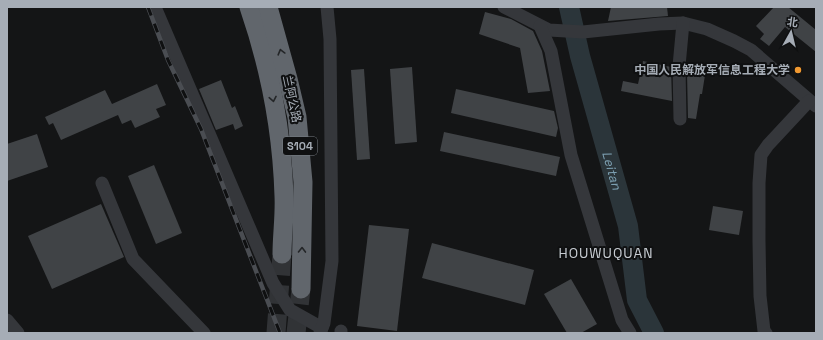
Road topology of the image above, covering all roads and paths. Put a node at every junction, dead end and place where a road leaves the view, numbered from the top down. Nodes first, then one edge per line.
1 (155, 7) edge
2 (249, 7) edge
3 (268, 7) edge
4 (327, 7) edge
5 (504, 7) edge
6 (683, 24) junction
7 (545, 28) junction
8 (812, 103) edge
9 (680, 119) dead end
10 (102, 183) dead end
11 (282, 254) tunnel mouth
12 (301, 289) tunnel mouth
13 (7, 320) edge
14 (321, 330) edge
15 (18, 333) edge
16 (204, 333) edge
17 (630, 333) edge
18 (766, 333) edge

1 - 14 street
2 -> 11 highway, 兰阿公路 / S104
12 -> 3 highway, 兰阿公路 / S104
4 - 14 street
5 - 7 street
6 - 7 street
6 - 8 street
6 - 9 street
7 - 17 street
8 - 18 street
10 - 16 street
13 - 15 street

